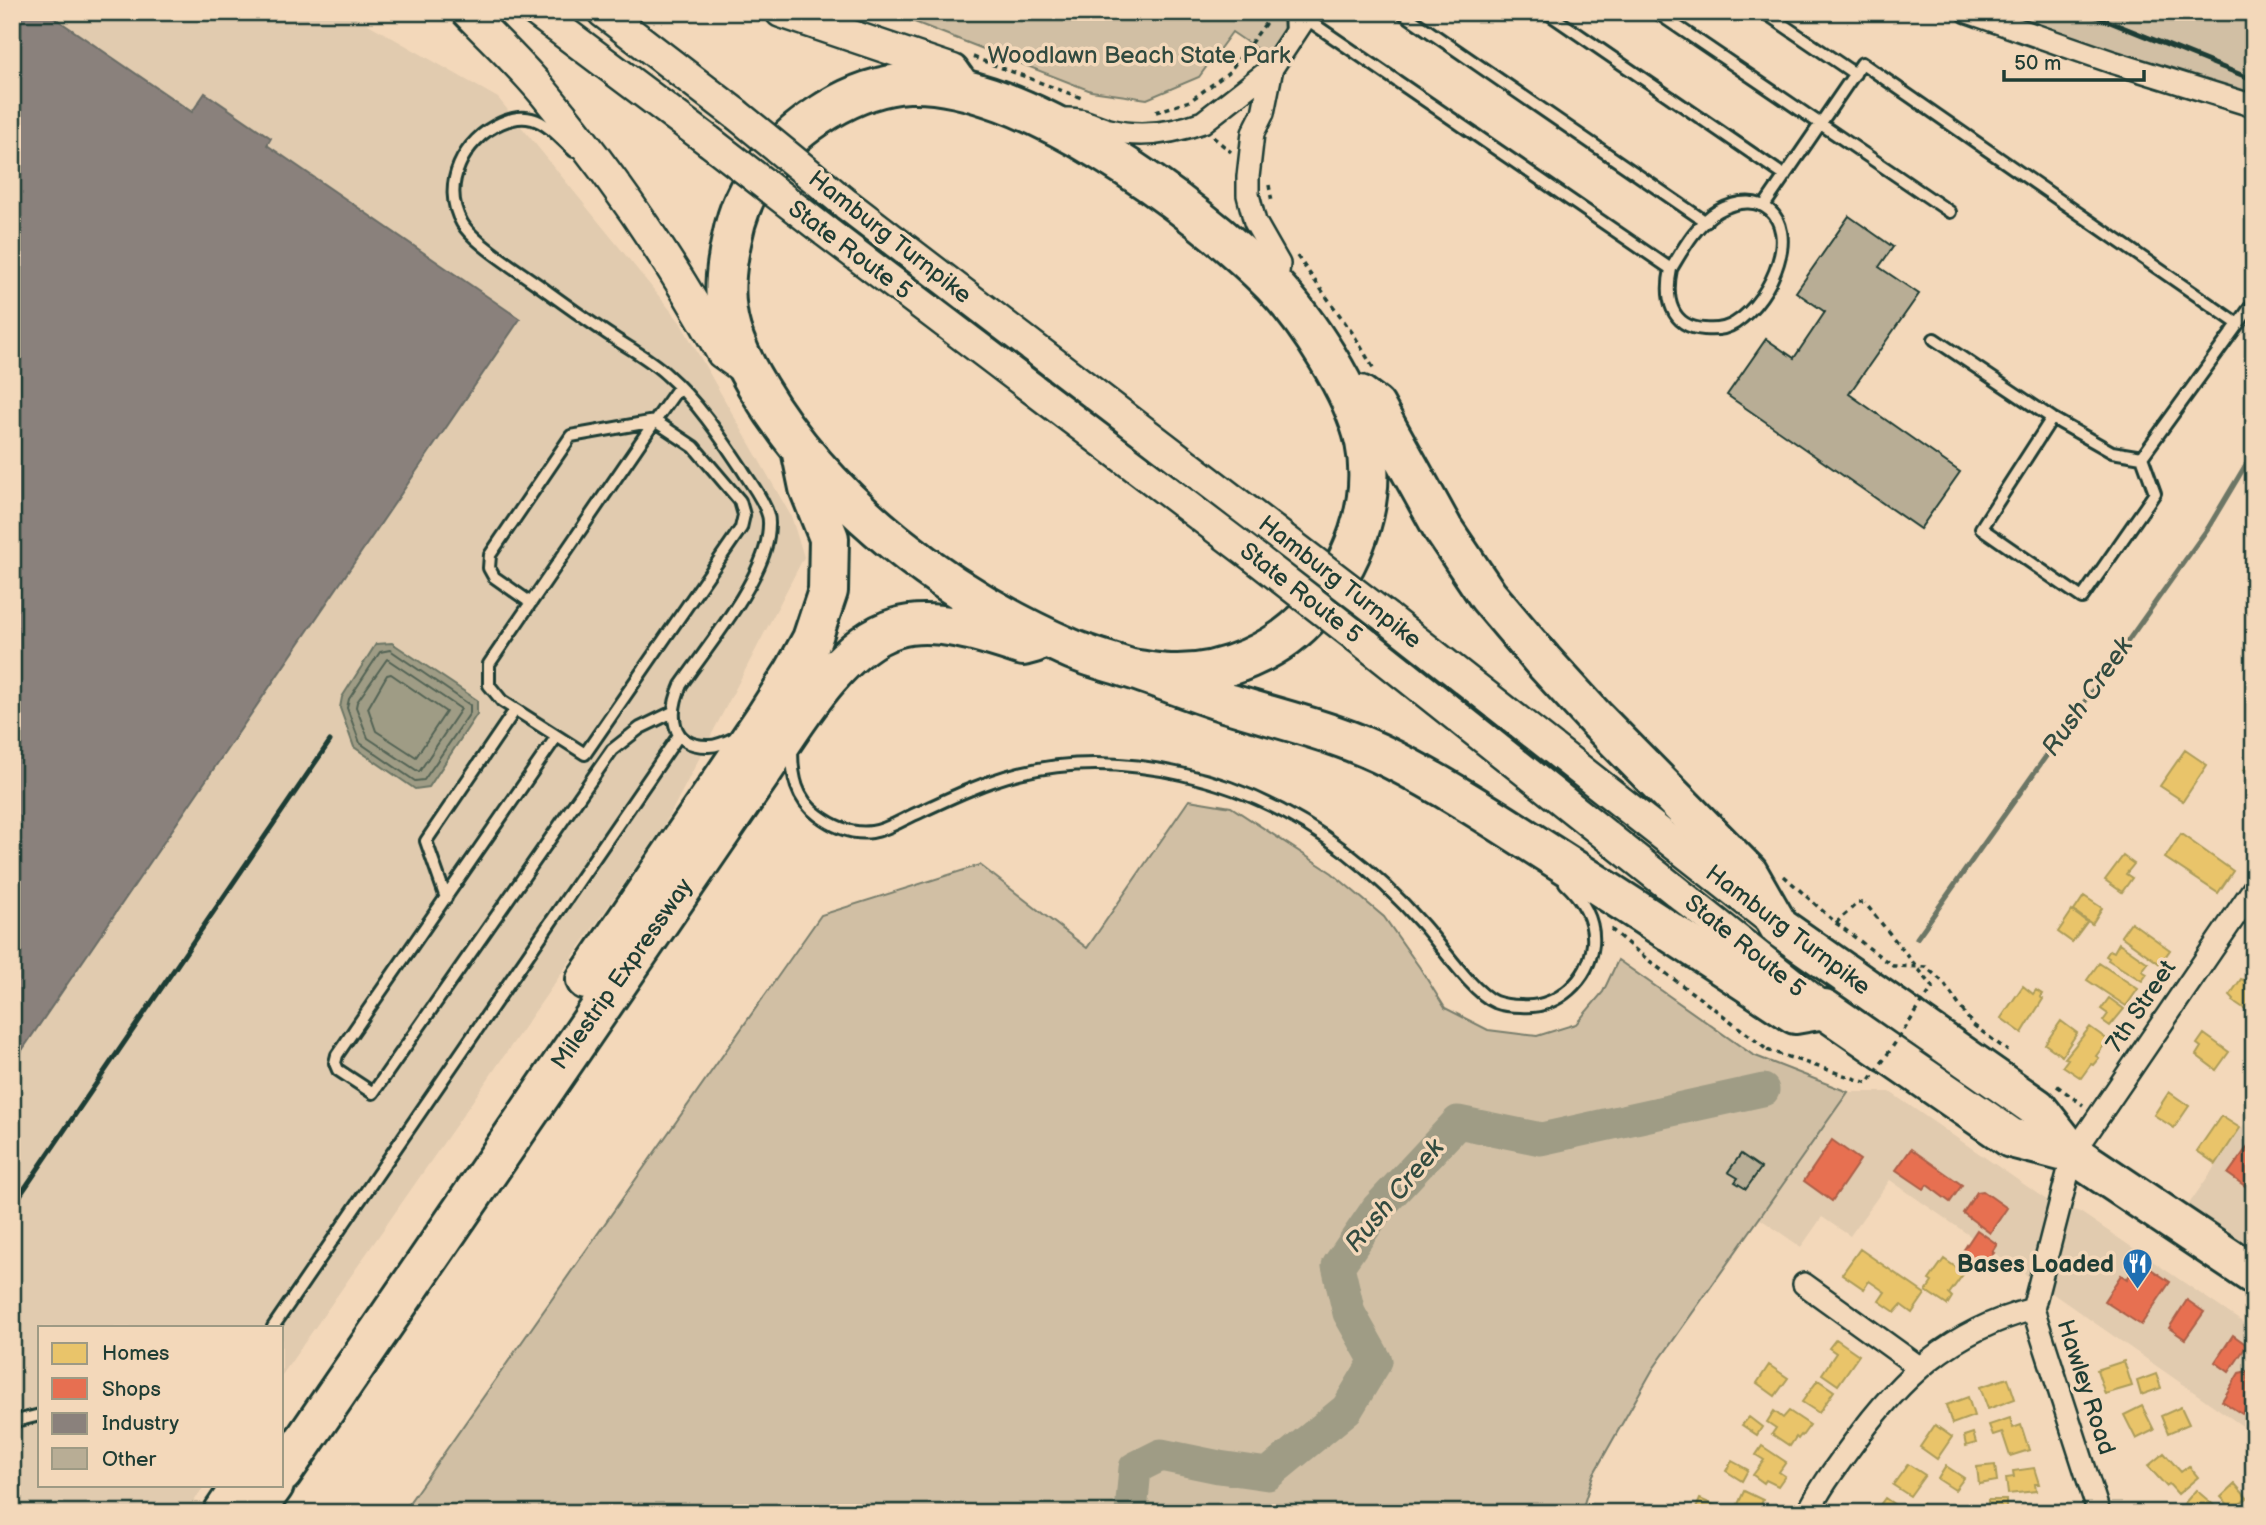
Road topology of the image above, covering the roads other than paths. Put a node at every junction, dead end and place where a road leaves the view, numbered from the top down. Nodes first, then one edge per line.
1 (467, 12) edge
2 (537, 12) edge
3 (603, 12) edge
4 (781, 12) edge
5 (1401, 12) edge
6 (1546, 12) edge
7 (1656, 12) edge
8 (1764, 12) edge
9 (1968, 12) edge
10 (1301, 14) edge
11 (1272, 68) junction
12 (967, 73) junction
13 (1854, 74) junction
14 (2254, 106) edge
15 (1048, 121) junction
16 (1820, 124) junction
17 (1785, 176) junction
18 (621, 193) junction
19 (1764, 206) junction
20 (1950, 212) dead end
21 (1706, 222) junction
22 (1671, 269) junction
23 (1276, 288) junction
24 (2254, 302) edge
25 (2238, 324) junction
26 (1934, 339) dead end
27 (747, 371) junction
28 (1360, 379) junction
29 (679, 387) junction
30 (2052, 418) junction
31 (655, 421) junction
32 (800, 449) junction
33 (2142, 457) junction
34 (531, 603) junction
35 (1050, 639) junction
36 (1132, 669) junction
37 (515, 710) junction
38 (673, 712) junction
39 (782, 718) junction
40 (679, 734) junction
41 (557, 736) junction
42 (596, 740) junction
43 (612, 750) junction
44 (1480, 809) junction
45 (1539, 861) dead end
46 (1559, 878) dead end
47 (2254, 888) edge
48 (446, 898) junction
49 (1779, 927) junction
50 (1824, 1009) junction
51 (2073, 1154) junction
52 (2254, 1275) edge
53 (1804, 1284) dead end
54 (2033, 1309) junction
55 (274, 1326) edge
56 (1919, 1367) junction
57 (38, 1416) edge
58 (12, 1422) edge
59 (284, 1423) edge
60 (284, 1470) edge
61 (241, 1486) edge
62 (273, 1486) edge
63 (223, 1513) edge
64 (254, 1513) edge
65 (1808, 1513) edge
66 (2099, 1513) edge

1 - 18 main road
2 - 50 main road, State Route 5, bridge
3 - 49 main road, Hamburg Turnpike, bridge
4 - 12 main road
5 - 21 lane
6 - 17 lane
7 - 16 lane
8 - 13 lane
9 - 14 street
10 - 11 street
10 - 22 lane
11 - 15 street
11 - 23 street
12 - 15 highway
12 - 27 highway
13 - 16 lane
13 - 25 lane
15 - 23 highway
16 - 17 lane
16 - 20 lane
17 - 19 lane
18 - 27 main road
18 - 29 lane
19 - 21 lane
19 - 22 lane
21 - 22 lane
23 - 28 highway
24 - 25 lane
25 - 33 lane
26 - 30 lane
27 - 32 highway
28 - 36 highway
28 - 49 highway
29 - 31 lane
29 - 38 lane
30 - 33 lane
30 - 33 lane
31 - 34 lane
31 - 34 lane
31 - 42 lane
32 - 35 highway
32 - 39 highway, Milestrip Expressway
34 - 37 lane
35 - 36 highway
35 - 39 highway, Milestrip Expressway
36 - 44 highway
37 - 41 lane
37 - 48 lane
38 - 40 lane
38 - 43 lane
39 - 40 lane
39 - 46 lane
39 - 59 highway, Milestrip Expressway
39 - 60 highway, Milestrip Expressway
40 - 55 lane
41 - 42 lane
41 - 48 lane
42 - 43 lane
43 - 48 lane
44 - 45 lane
44 - 50 highway
47 - 51 street, 7th Street
49 - 51 highway, Hamburg Turnpike
50 - 51 highway, State Route 5
51 - 52 highway
51 - 54 street, Hawley Road
53 - 56 street
54 - 56 street
54 - 66 street, Hawley Road
56 - 65 street
57 - 58 lane
61 - 63 highway
62 - 64 highway

